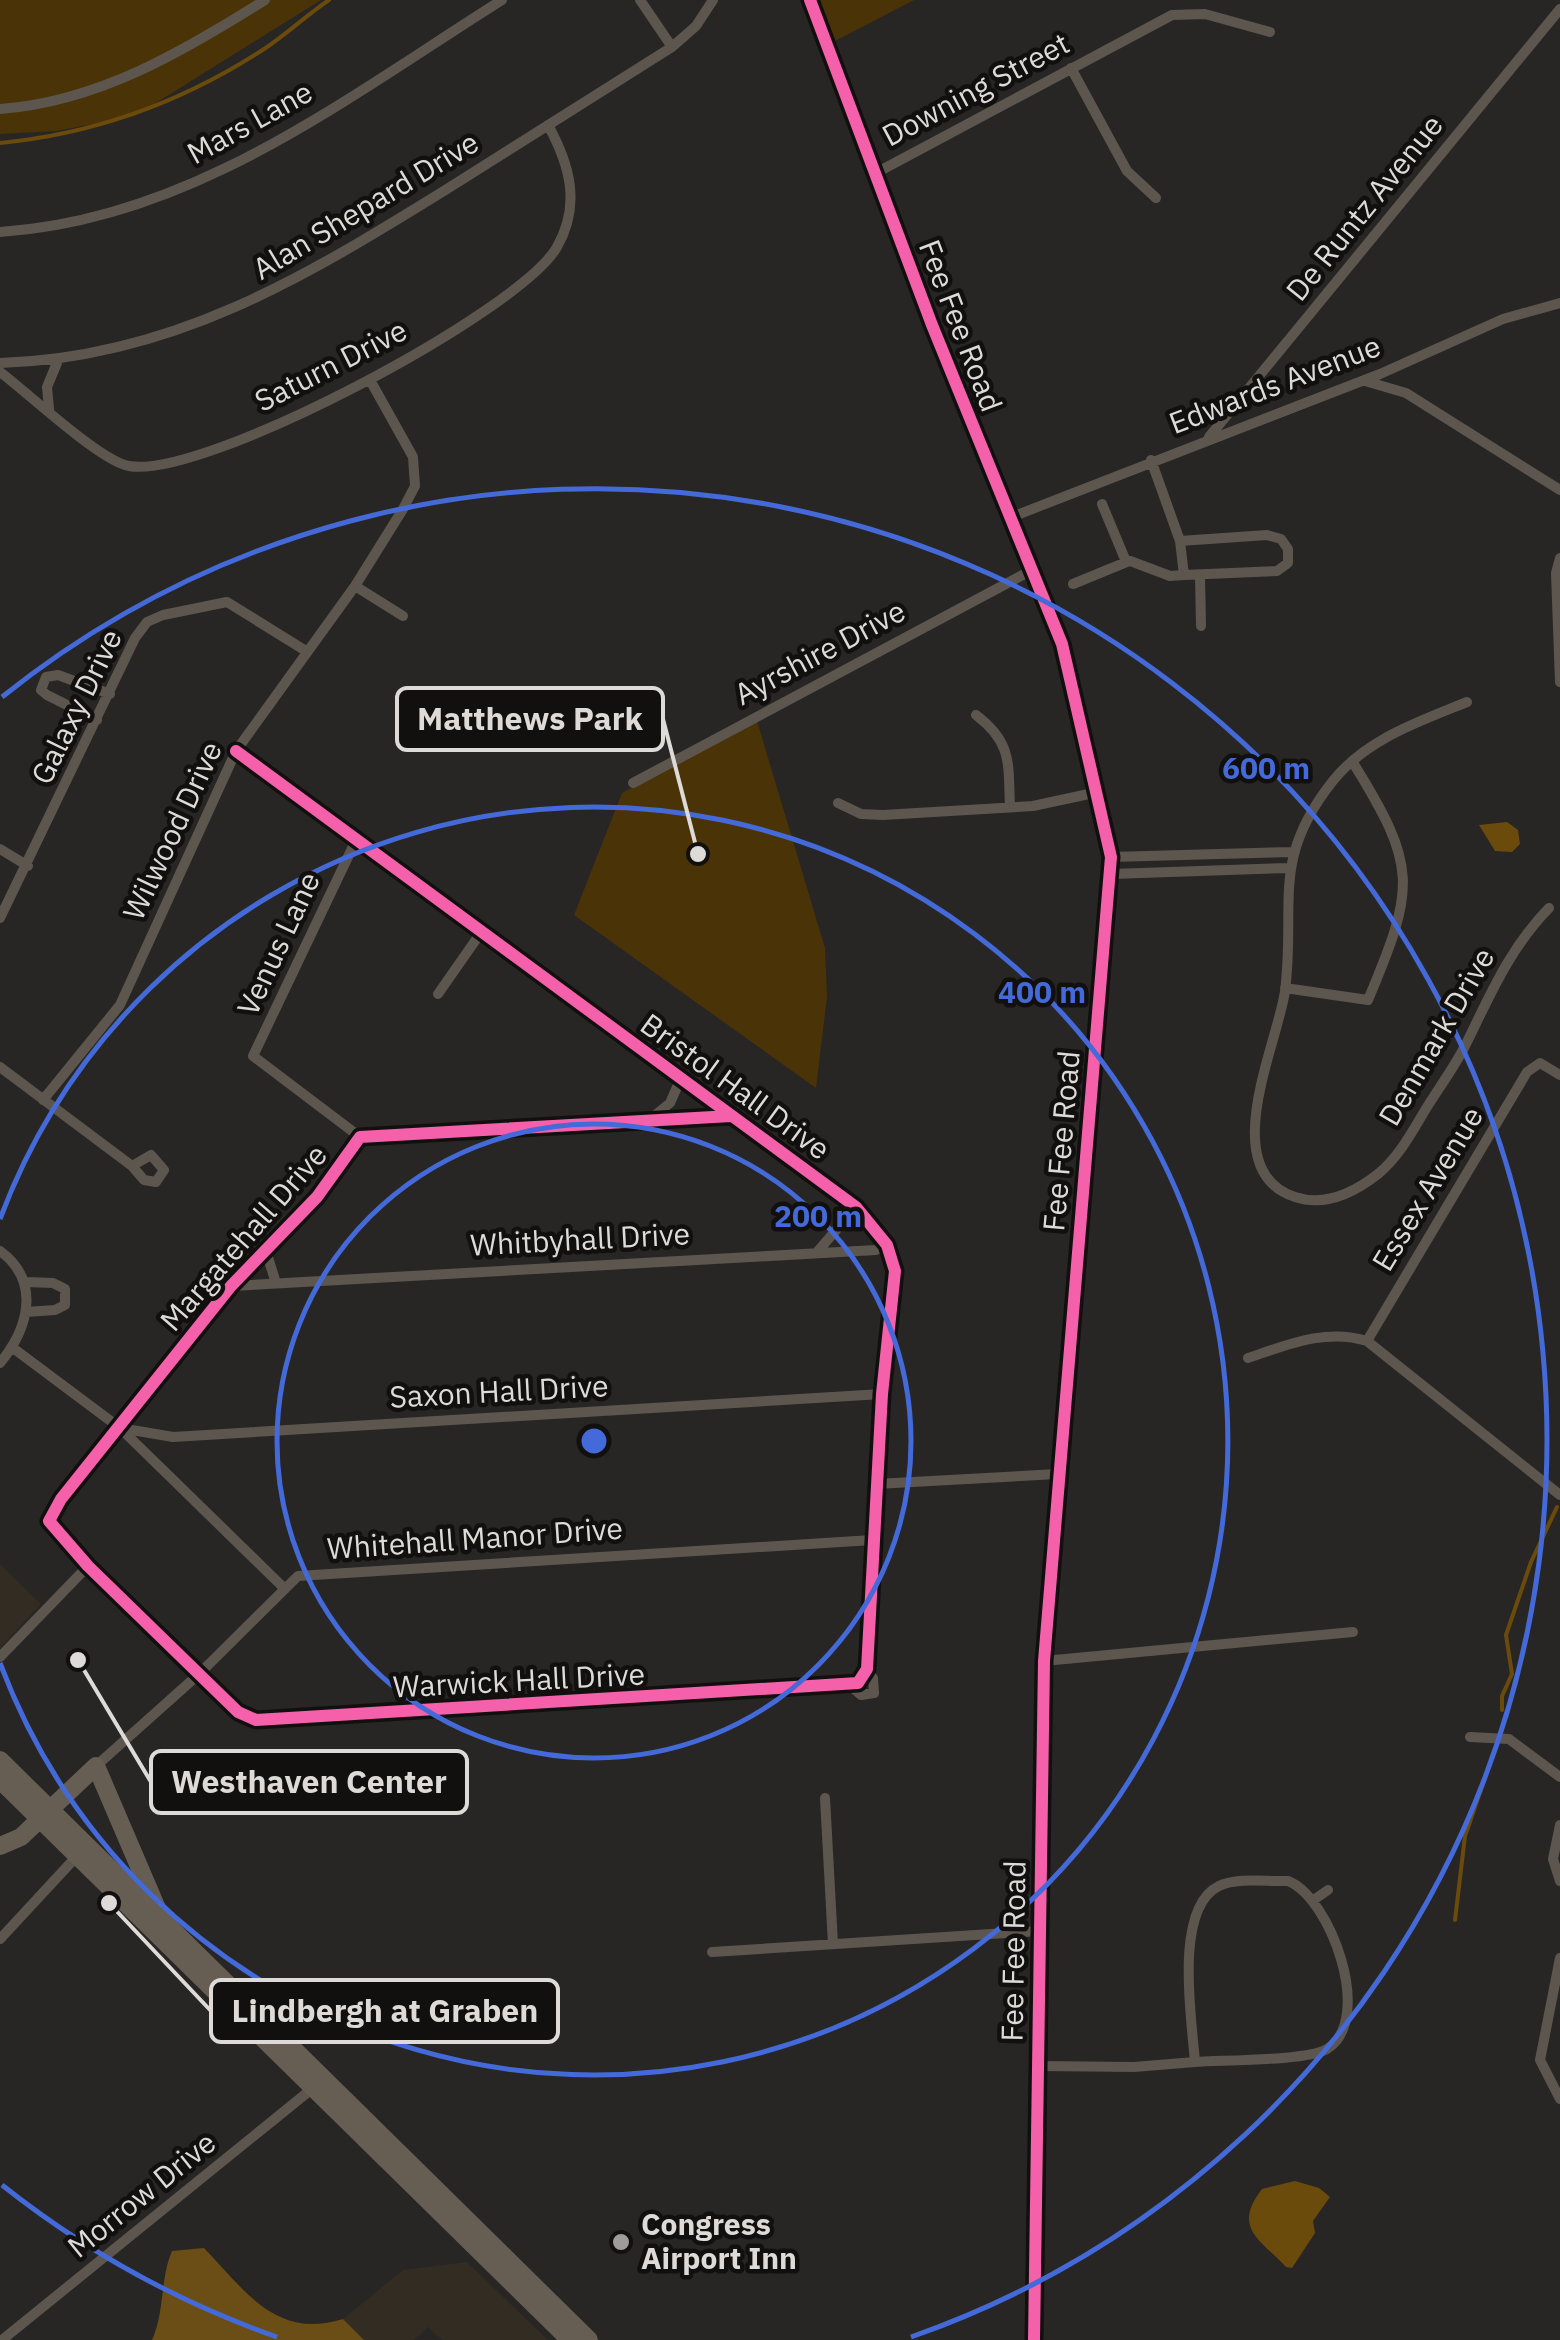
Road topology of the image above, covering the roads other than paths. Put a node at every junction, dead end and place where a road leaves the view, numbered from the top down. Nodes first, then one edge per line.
1 (266, 0) edge
2 (502, 0) edge
3 (640, 0) edge
4 (712, 0) edge
5 (810, 0) edge
6 (1560, 9) edge
7 (1270, 32) dead end
8 (672, 47) junction
9 (1071, 68) junction
10 (0, 109) edge
11 (548, 125) junction
12 (874, 174) junction
13 (1156, 198) dead end
14 (0, 232) edge
15 (1560, 303) edge
16 (58, 358) junction
17 (0, 363) edge
18 (0, 372) edge
19 (370, 380) junction
20 (1354, 381) junction
21 (50, 410) junction
22 (1209, 438) junction
23 (1151, 460) junction
24 (1560, 490) edge
25 (1102, 504) dead end
26 (1010, 518) junction
27 (1180, 540) junction
28 (1560, 558) edge
29 (1129, 561) junction
30 (1032, 570) junction
31 (1200, 575) junction
32 (1184, 576) junction
33 (1073, 584) dead end
34 (355, 586) junction
35 (403, 616) dead end
36 (1202, 626) dead end
37 (306, 650) junction
38 (1560, 682) edge
39 (110, 694) junction
40 (1466, 702) dead end
41 (976, 714) dead end
42 (98, 720) junction
43 (236, 751) junction
44 (1352, 761) junction
45 (633, 783) dead end
46 (1098, 792) junction
47 (838, 804) dead end
48 (1010, 807) junction
49 (357, 838) junction
50 (0, 849) edge
51 (1292, 852) junction
52 (1111, 857) junction
53 (28, 866) junction
54 (1288, 868) junction
55 (1112, 874) junction
56 (1549, 908) dead end
57 (0, 918) edge
58 (482, 931) junction
59 (1285, 988) junction
60 (438, 994) dead end
61 (0, 1068) edge
62 (1560, 1076) edge
63 (681, 1078) junction
64 (43, 1100) junction
65 (730, 1116) junction
66 (647, 1121) junction
67 (360, 1137) junction
68 (132, 1166) dead end
69 (856, 1207) junction
70 (887, 1245) junction
71 (265, 1248) junction
72 (0, 1251) edge
73 (818, 1251) junction
74 (26, 1282) junction
75 (276, 1283) junction
76 (231, 1286) junction
77 (26, 1312) junction
78 (1367, 1341) junction
79 (13, 1348) junction
80 (1248, 1358) dead end
81 (0, 1363) edge
82 (882, 1394) junction
83 (120, 1428) junction
84 (1057, 1474) junction
85 (876, 1484) junction
86 (1560, 1495) edge
87 (49, 1522) joint
88 (872, 1540) junction
89 (88, 1566) junction
90 (284, 1589) junction
91 (1353, 1632) dead end
92 (0, 1657) edge
93 (1044, 1661) junction
94 (866, 1670) junction
95 (199, 1674) junction
96 (855, 1684) junction
97 (1470, 1737) dead end
98 (0, 1760) edge
99 (96, 1766) junction
100 (1560, 1777) edge
101 (0, 1780) edge
102 (825, 1798) dead end
103 (44, 1814) junction
104 (1560, 1825) edge
105 (0, 1846) edge
106 (77, 1856) junction
107 (1560, 1882) edge
108 (1328, 1890) dead end
109 (1315, 1899) junction
110 (164, 1922) junction
111 (1039, 1931) junction
112 (0, 1939) edge
113 (832, 1944) junction
114 (712, 1952) dead end
115 (1560, 1958) edge
116 (1194, 2062) junction
117 (1038, 2066) junction
118 (313, 2088) junction
119 (1560, 2099) edge
120 (2, 2340) edge
121 (570, 2340) edge
122 (589, 2340) edge
123 (1034, 2340) edge

1 - 10 street
2 - 14 street, Mars Lane
3 - 8 street
4 - 8 street, Alan Shepard Drive
5 - 12 street, Fee Fee Road
6 - 22 street, De Runtz Avenue
7 - 9 street, Downing Street
8 - 11 street, Alan Shepard Drive
9 - 12 street, Downing Street
9 - 13 street
11 - 16 street, Alan Shepard Drive
11 - 19 street, Saturn Drive
12 - 26 street, Fee Fee Road
15 - 20 street, Edwards Avenue
16 - 17 street, Alan Shepard Drive
16 - 21 street
18 - 21 street, Saturn Drive
19 - 21 street, Saturn Drive
19 - 34 street, Wilwood Drive
20 - 22 street, Edwards Avenue
20 - 24 street
22 - 23 street, Edwards Avenue
23 - 26 street, Edwards Avenue
23 - 27 street
25 - 29 street
26 - 30 street, Fee Fee Road
27 - 31 street
27 - 32 street
28 - 38 street
29 - 32 street
29 - 33 street
30 - 45 street, Ayrshire Drive
30 - 46 street, Fee Fee Road
31 - 32 street
31 - 36 street
34 - 35 street
34 - 37 street, Wilwood Drive
37 - 39 street, Galaxy Drive
37 - 43 street, Wilwood Drive
39 - 42 street, Galaxy Drive
39 - 42 street
40 - 44 street
41 - 48 street
42 - 53 street, Galaxy Drive
43 - 49 street, Bristol Hall Drive
43 - 64 street, Wilwood Drive
44 - 51 street
44 - 59 street
46 - 48 street
46 - 52 street, Fee Fee Road
47 - 48 street
49 - 58 street, Bristol Hall Drive
49 - 67 street, Venus Lane
50 - 53 street
51 - 52 street
51 - 54 street
52 - 55 street, Fee Fee Road
53 - 57 street, Galaxy Drive
54 - 55 street
54 - 59 street
55 - 84 street, Fee Fee Road
56 - 59 street, Denmark Drive
58 - 60 street
58 - 63 street, Bristol Hall Drive
61 - 64 street
62 - 78 street, Essex Avenue
63 - 65 street, Bristol Hall Drive
63 - 66 street
64 - 68 street
65 - 66 street, Margatehall Drive
65 - 69 street, Bristol Hall Drive
66 - 67 street, Margatehall Drive
67 - 71 street, Margatehall Drive
69 - 70 street, Bristol Hall Drive
69 - 73 street
70 - 73 street, Whitbyhall Drive
70 - 82 street
71 - 75 street
71 - 76 street, Margatehall Drive
72 - 74 street
73 - 75 street, Whitbyhall Drive
74 - 77 street
74 - 77 street
75 - 76 street, Whitbyhall Drive
76 - 83 street, Margatehall Drive
77 - 79 street
78 - 80 street
78 - 86 street
79 - 81 street
79 - 83 street
82 - 83 street, Saxon Hall Drive
82 - 85 street
83 - 87 street, Margatehall Drive
83 - 90 street
84 - 85 street
84 - 93 street, Fee Fee Road
85 - 88 street
87 - 89 street, Warwick Hall Drive
88 - 90 street, Whitehall Manor Drive
88 - 94 street
89 - 92 street
89 - 95 street, Warwick Hall Drive
90 - 95 street, Whitehall Manor Drive
91 - 93 street
93 - 111 street, Fee Fee Road
94 - 96 street
94 - 96 street
95 - 96 street, Warwick Hall Drive
95 - 99 street, Whitehall Manor Drive
97 - 100 street
98 - 103 highway
99 - 103 highway
99 - 110 highway
101 - 103 highway
102 - 113 street
103 - 105 highway
103 - 106 highway
103 - 110 highway
104 - 107 street
106 - 112 street
106 - 118 highway
108 - 109 street
109 - 116 street
109 - 116 street
110 - 122 highway
111 - 113 street
111 - 117 street, Fee Fee Road
113 - 114 street
115 - 119 street
116 - 117 street
117 - 123 street, Fee Fee Road
118 - 120 street, Morrow Drive
118 - 121 highway

